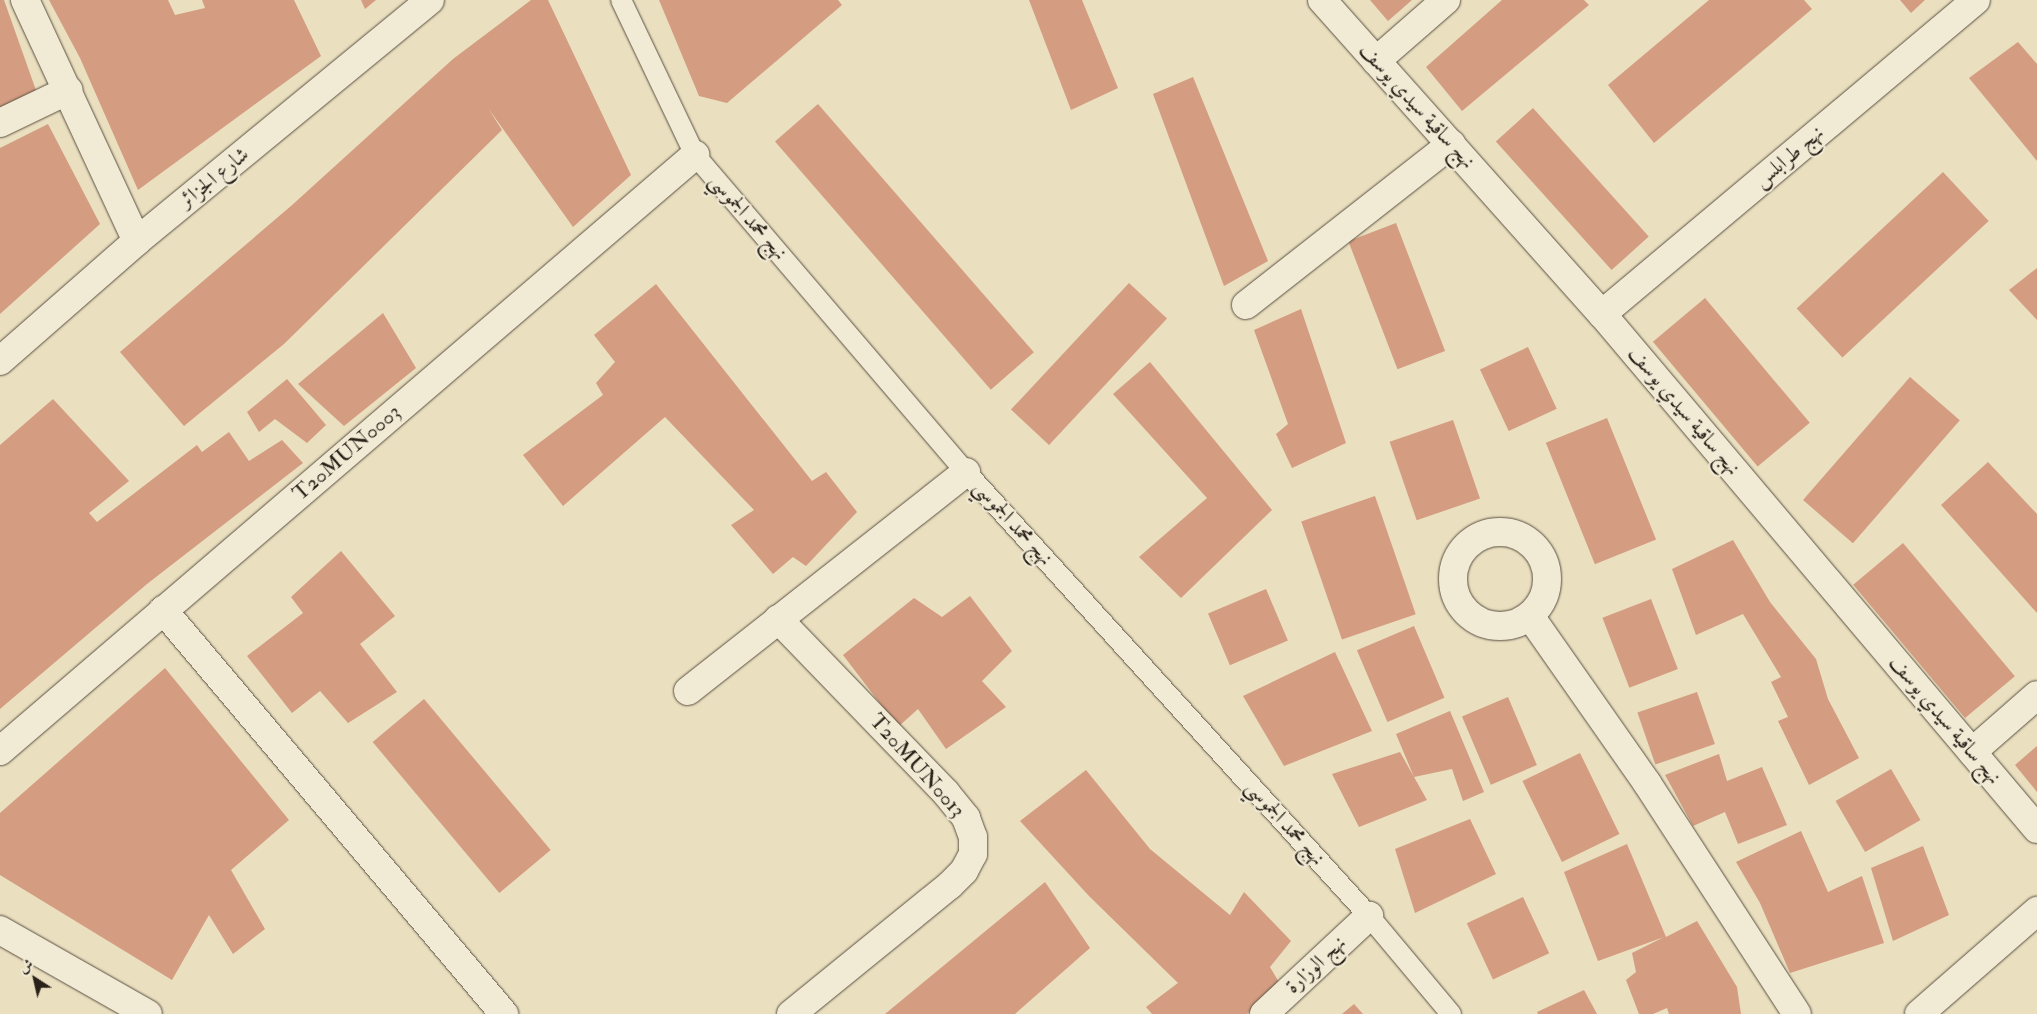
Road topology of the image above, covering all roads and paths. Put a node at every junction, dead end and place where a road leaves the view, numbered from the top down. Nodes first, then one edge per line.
1 (26, 0) edge
2 (430, 0) edge
3 (622, 0) edge
4 (1322, 0) edge
5 (1446, 0) edge
6 (1976, 0) edge
7 (1376, 61) junction
8 (69, 90) junction
9 (0, 124) edge
10 (1451, 144) junction
11 (695, 155) junction
12 (138, 241) junction
13 (1246, 305) dead end
14 (1602, 314) junction
15 (0, 361) edge
16 (966, 472) junction
17 (163, 610) junction
18 (1530, 616) dead end
19 (778, 619) junction
20 (688, 691) dead end
21 (2037, 695) edge
22 (0, 751) edge
23 (1972, 752) junction
24 (2037, 829) edge
25 (2037, 911) edge
26 (1369, 916) junction
27 (0, 930) edge
28 (148, 1014) edge
29 (504, 1014) edge
30 (791, 1014) edge
31 (1264, 1014) edge
32 (1451, 1014) edge
33 (1797, 1014) edge
34 (1919, 1014) edge

1 - 8 street
2 - 12 street, شارع الجزائر
3 - 11 lane, نهج محمد الجموسي
4 - 7 street, نهج ساقية سيدي يوسف
5 - 7 street
6 - 14 street, نهج طرابلس
7 - 10 street, نهج ساقية سيدي يوسف
8 - 9 street
8 - 12 street
10 - 13 street
10 - 14 street, نهج ساقية سيدي يوسف
11 - 16 lane, نهج محمد الجموسي
11 - 17 street, T20MUN0003
12 - 15 street, شارع الجزائر
14 - 23 street, نهج ساقية سيدي يوسف
16 - 19 street
16 - 26 lane, نهج محمد الجموسي
17 - 22 street, T20MUN0003
17 - 29 street
18 - 33 street
19 - 20 street
19 - 30 street, T20MUN0013
21 - 23 street
23 - 24 street, نهج ساقية سيدي يوسف
25 - 34 street
26 - 31 street, نهج الوزارة
26 - 32 lane, نهج محمد الجموسي
27 - 28 street

